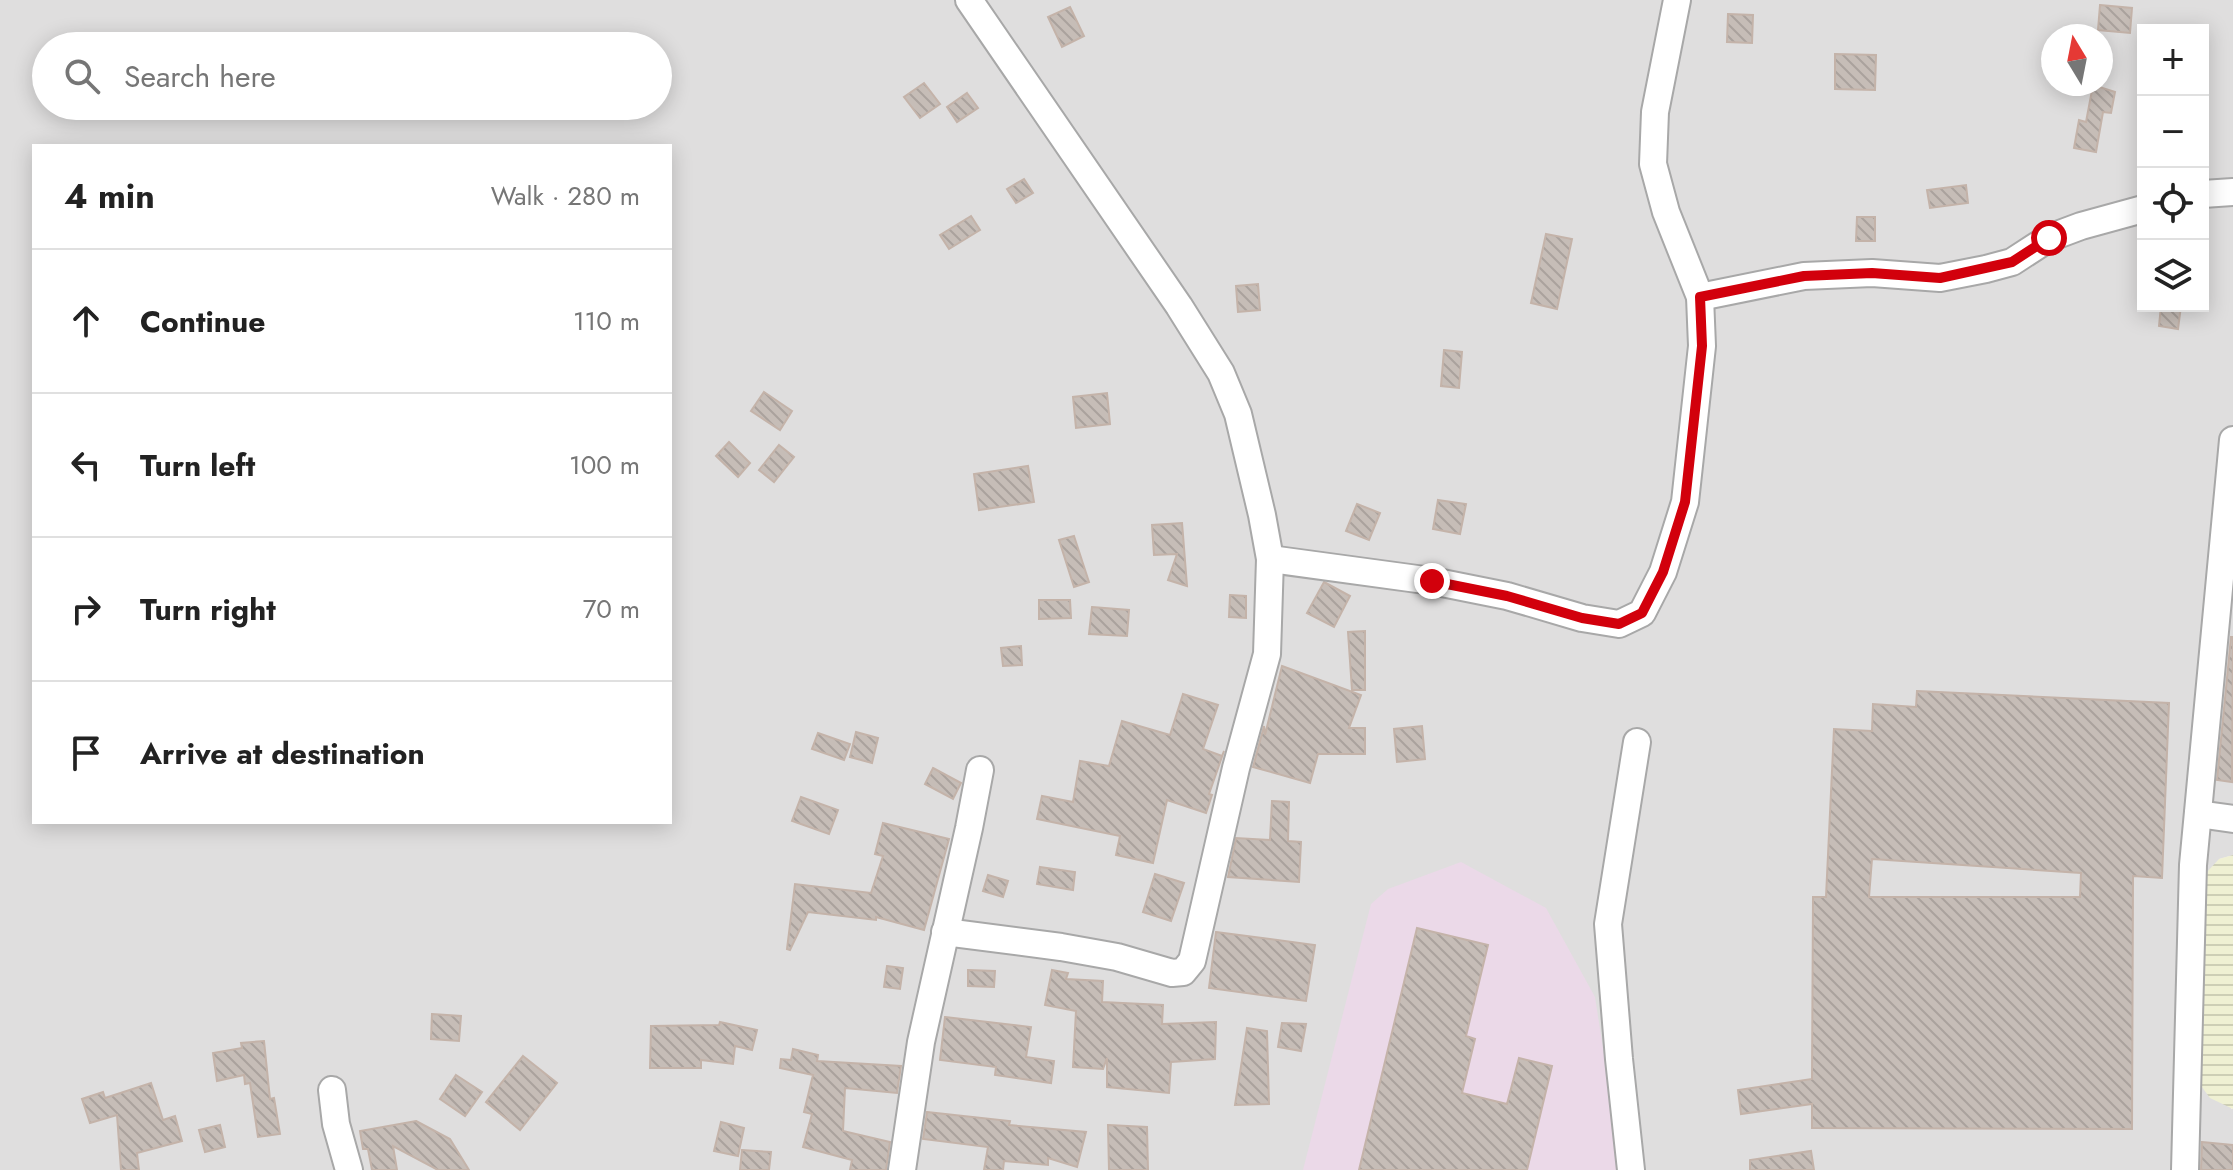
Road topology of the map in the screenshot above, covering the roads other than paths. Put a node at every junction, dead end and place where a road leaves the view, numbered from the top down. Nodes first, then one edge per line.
1 (969, 0) edge
2 (1677, 0) edge
3 (2233, 192) edge
4 (2209, 194) edge
5 (2137, 211) edge
6 (1700, 297) junction
7 (2233, 440) edge
8 (1270, 559) junction
9 (1637, 742) dead end
10 (980, 770) dead end
11 (2198, 814) junction
12 (2233, 819) edge
13 (945, 932) junction
14 (332, 1090) dead end
15 (349, 1170) edge
16 (902, 1170) edge
17 (1631, 1170) edge
18 (2185, 1170) edge

1 - 8 street
2 - 6 street
3 - 4 street
5 - 6 street
6 - 8 street
7 - 11 street
8 - 13 street
9 - 17 street
10 - 13 street
11 - 12 street
11 - 18 street
13 - 16 street
14 - 15 street

